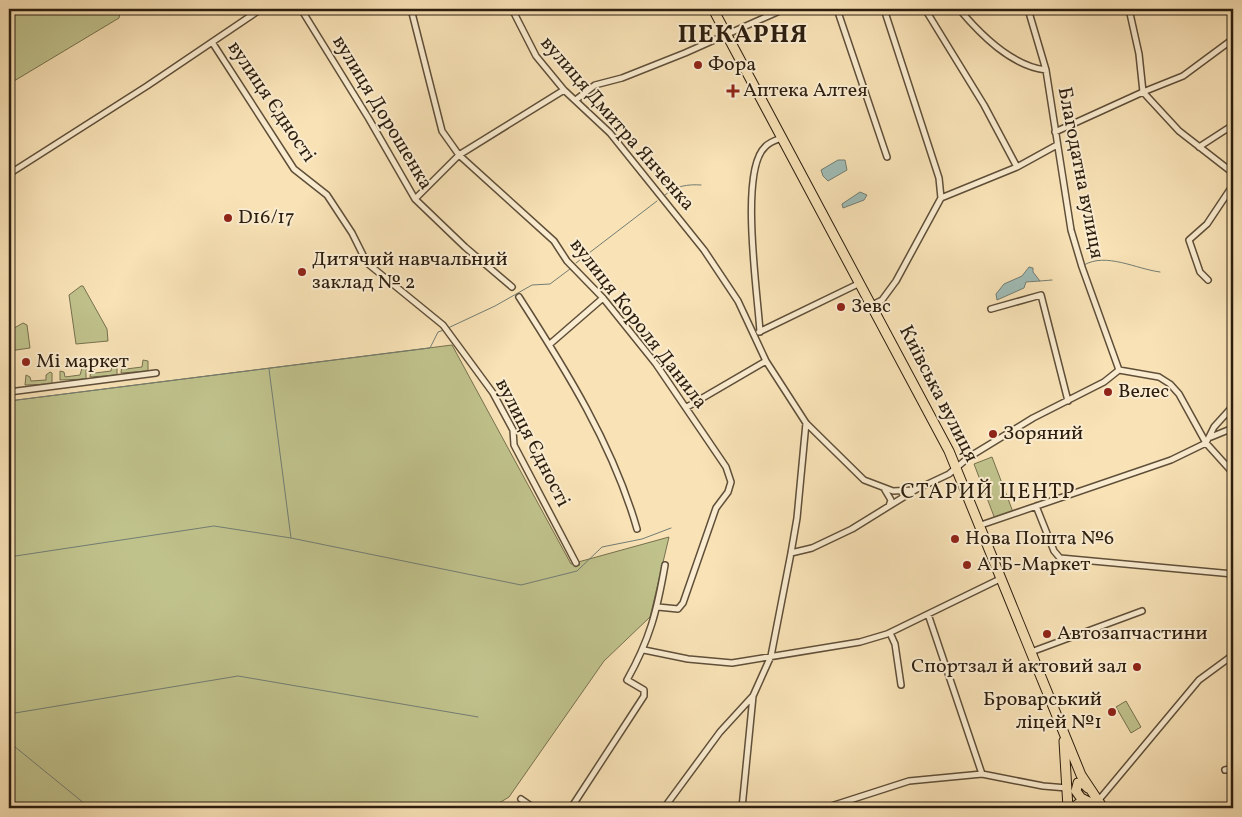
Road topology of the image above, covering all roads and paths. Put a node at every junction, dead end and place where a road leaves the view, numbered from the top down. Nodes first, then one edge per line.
1 (261, 9) edge
2 (301, 9) edge
3 (411, 9) edge
4 (512, 9) edge
5 (713, 9) edge
6 (784, 9) edge
7 (837, 9) edge
8 (884, 9) edge
9 (924, 9) edge
10 (958, 9) edge
11 (1028, 9) edge
12 (1128, 9) edge
13 (726, 36) junction
14 (1233, 39) edge
15 (212, 42) junction
16 (1046, 70) junction
17 (564, 90) junction
18 (1142, 92) junction
19 (577, 99) junction
20 (1233, 126) edge
21 (1055, 132) junction
22 (782, 138) junction
23 (1057, 145) junction
24 (1199, 147) junction
25 (459, 155) junction
26 (887, 157) dead end
27 (1017, 167) junction
28 (1233, 173) edge
29 (9, 174) edge
30 (1233, 185) edge
31 (941, 198) junction
32 (415, 199) junction
33 (1208, 280) dead end
34 (860, 283) junction
35 (512, 286) dead end
36 (519, 297) dead end
37 (603, 298) junction
38 (872, 305) junction
39 (991, 309) dead end
40 (760, 332) junction
41 (754, 335) junction
42 (550, 344) junction
43 (766, 361) junction
44 (1119, 370) junction
45 (156, 373) dead end
46 (9, 392) edge
47 (1068, 401) junction
48 (686, 406) junction
49 (1233, 406) edge
50 (806, 423) junction
51 (1233, 428) edge
52 (1211, 437) junction
53 (1206, 443) junction
54 (957, 467) junction
55 (1233, 473) edge
56 (883, 488) junction
57 (914, 490) junction
58 (1036, 506) junction
59 (888, 507) junction
60 (981, 525) junction
61 (637, 529) dead end
62 (791, 553) junction
63 (576, 563) dead end
64 (665, 565) dead end
65 (1233, 574) edge
66 (1002, 578) junction
67 (658, 607) junction
68 (1142, 611) dead end
69 (928, 614) junction
70 (890, 633) junction
71 (644, 650) junction
72 (1031, 652) junction
73 (1233, 655) edge
74 (771, 656) junction
75 (901, 685) dead end
76 (753, 696) junction
77 (1064, 734) junction
78 (1233, 768) edge
79 (1225, 770) dead end
80 (982, 774) junction
81 (1067, 788) junction
82 (522, 799) dead end
83 (1098, 805) edge
84 (534, 808) edge
85 (571, 808) edge
86 (664, 808) edge
87 (742, 808) edge
88 (825, 808) edge
89 (1068, 808) edge
90 (1072, 808) edge

1 - 15 street
2 - 32 street, вулиця Дорошенка
3 - 25 street, вулиця Короля Данила
4 - 17 street, вулиця Дмитра Янченка
5 - 13 main road, Київська вулиця
6 - 13 street
7 - 26 street
8 - 31 street
9 - 27 street
10 - 16 street
11 - 16 street, Благодатна вулиця
12 - 18 street
13 - 19 street
13 - 22 main road, Київська вулиця
14 - 18 street
15 - 29 street
15 - 63 street, вулиця Єдності
16 - 21 street, Благодатна вулиця
17 - 19 street, вулиця Дмитра Янченка
17 - 25 street
18 - 21 street
18 - 24 street
19 - 41 street, вулиця Дмитра Янченка
20 - 24 street
21 - 23 street, Благодатна вулиця
22 - 34 main road, Київська вулиця
22 - 40 street
23 - 27 street
23 - 44 street, Благодатна вулиця
24 - 28 street
25 - 32 street
25 - 37 street, вулиця Короля Данила
27 - 31 street
30 - 33 street
31 - 38 street
32 - 35 street, вулиця Дорошенка
34 - 38 main road, Київська вулиця
34 - 40 street
36 - 42 street
37 - 42 street
37 - 48 street, вулиця Короля Данила
38 - 54 main road, Київська вулиця
39 - 47 street
40 - 41 street
41 - 43 street, вулиця Дмитра Янченка
42 - 61 street
43 - 48 street
43 - 50 street, вулиця Дмитра Янченка
44 - 47 street
44 - 53 street
45 - 46 street
47 - 54 street
48 - 67 street, вулиця Короля Данила
49 - 52 street
50 - 56 street, вулиця Дмитра Янченка
50 - 62 street
51 - 52 street
52 - 53 street
53 - 55 street
53 - 58 street
54 - 57 street
54 - 60 main road, Київська вулиця
56 - 57 street, вулиця Дмитра Янченка
56 - 59 street
57 - 59 street
58 - 60 street
58 - 65 street
59 - 62 street
60 - 66 main road, Київська вулиця
62 - 74 street
64 - 67 street
66 - 69 street
66 - 72 main road, Київська вулиця
67 - 71 street
68 - 72 street
69 - 70 street
69 - 80 street
70 - 74 street
70 - 75 street
71 - 74 street
71 - 85 street
72 - 77 main road, Київська вулиця
73 - 83 street
74 - 76 street
76 - 86 street
76 - 87 street
77 - 81 main road
77 - 83 main road, Київська вулиця
78 - 79 street
80 - 81 street
80 - 88 street
81 - 89 main road
82 - 84 street
83 - 90 main road

